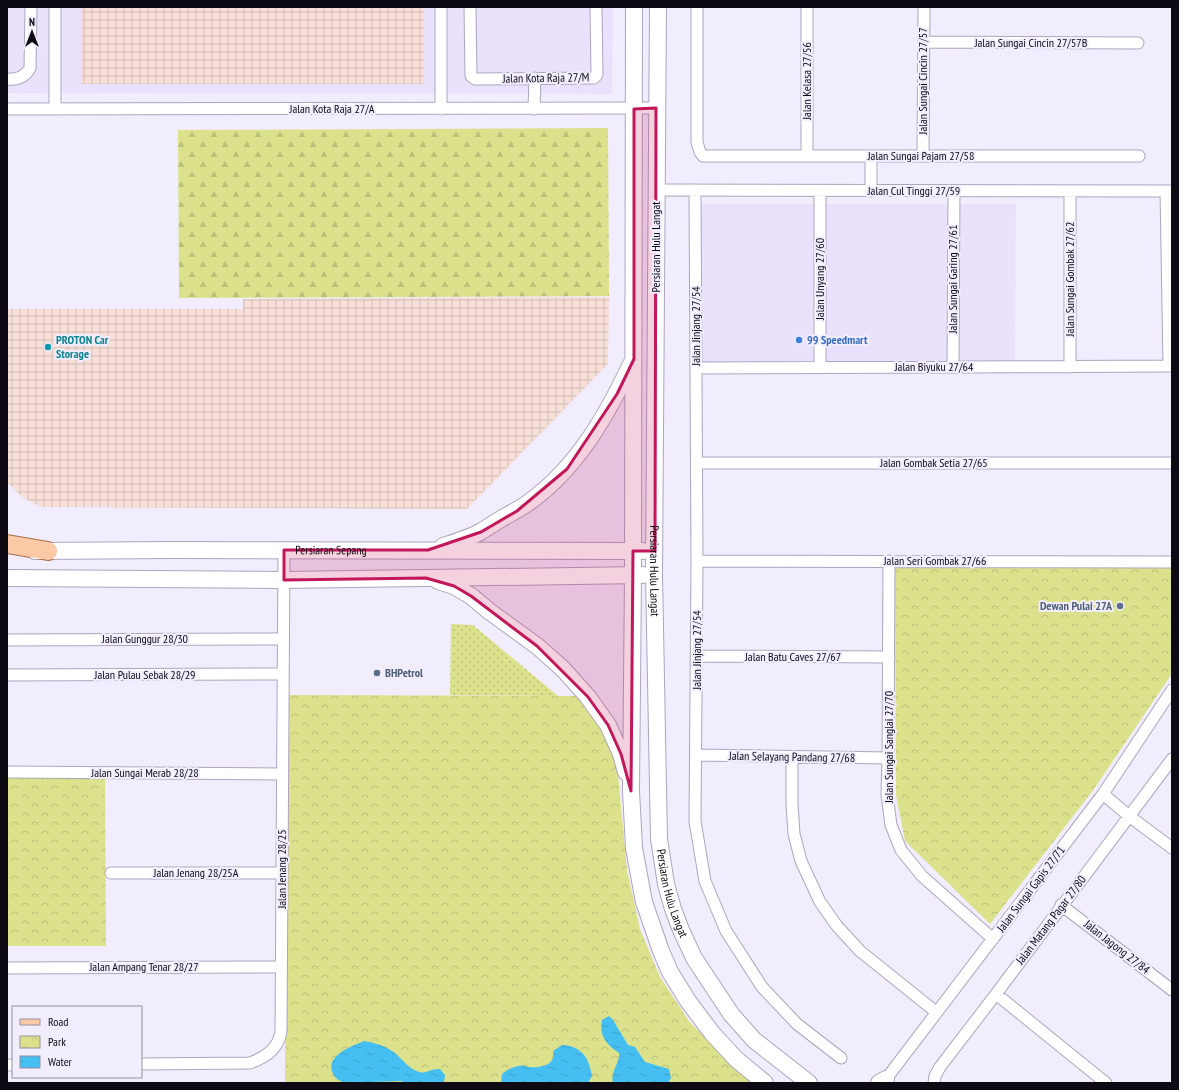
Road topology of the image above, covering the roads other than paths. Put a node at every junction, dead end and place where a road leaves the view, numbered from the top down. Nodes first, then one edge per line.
1 (31, 7) edge
2 (55, 7) edge
3 (441, 7) edge
4 (470, 7) edge
5 (596, 7) edge
6 (634, 7) edge
7 (658, 7) edge
8 (697, 7) edge
9 (807, 7) edge
10 (924, 7) edge
11 (924, 42) junction
12 (1138, 43) dead end
13 (535, 78) junction
14 (7, 79) edge
15 (534, 108) junction
16 (634, 108) junction
17 (656, 108) junction
18 (7, 109) edge
19 (55, 109) junction
20 (441, 109) junction
21 (807, 156) junction
22 (871, 156) junction
23 (923, 156) junction
24 (1139, 156) dead end
25 (656, 190) junction
26 (695, 190) junction
27 (820, 190) junction
28 (871, 190) junction
29 (954, 191) junction
30 (1070, 191) junction
31 (1169, 191) edge
32 (634, 360) junction
33 (1070, 366) junction
34 (1170, 366) edge
35 (820, 367) junction
36 (953, 367) junction
37 (697, 368) junction
38 (697, 463) junction
39 (1172, 463) edge
40 (7, 544) edge
41 (284, 550) junction
42 (428, 550) junction
43 (48, 551) junction
44 (633, 551) junction
45 (655, 551) junction
46 (7, 552) edge
47 (697, 561) junction
48 (889, 561) junction
49 (1172, 562) edge
50 (654, 574) junction
51 (633, 575) junction
52 (7, 578) edge
53 (426, 578) junction
54 (284, 580) junction
55 (283, 639) junction
56 (7, 640) edge
57 (697, 656) junction
58 (889, 657) junction
59 (283, 674) junction
60 (7, 675) edge
61 (1172, 690) edge
62 (696, 755) junction
63 (792, 757) junction
64 (888, 758) junction
65 (1172, 759) edge
66 (7, 772) edge
67 (282, 774) junction
68 (631, 791) junction
69 (1103, 794) junction
70 (1129, 816) junction
71 (1172, 848) edge
72 (111, 873) dead end
73 (282, 873) junction
74 (1061, 905) junction
75 (993, 939) junction
76 (281, 967) junction
77 (7, 968) edge
78 (1172, 990) edge
79 (996, 994) junction
80 (936, 1012) junction
81 (841, 1058) dead end
82 (142, 1064) edge
83 (883, 1082) edge
84 (765, 1083) edge
85 (809, 1083) edge
86 (934, 1083) edge
87 (1106, 1083) edge

1 - 14 street
2 - 19 street
3 - 20 street
4 - 13 street, Jalan Kota Raja 27/M
5 - 13 street, Jalan Kota Raja 27/M
6 - 16 main road, Persiaran Hulu Langat
7 - 17 main road, Persiaran Hulu Langat
8 - 21 street, Jalan Sungai Pajam 27/58
9 - 21 street, Jalan Kelasa 27/56
10 - 11 street, Jalan Sungai Cincin 27/57
11 - 12 street, Jalan Sungai Cincin 27/57B
11 - 23 street, Jalan Sungai Cincin 27/57
13 - 15 street
15 - 16 street, Jalan Kota Raja 27/A
15 - 20 street, Jalan Kota Raja 27/A
16 - 17 street, Jalan Kota Raja 27/A
16 - 32 main road, Persiaran Hulu Langat
17 - 25 main road, Persiaran Hulu Langat
18 - 19 street, Jalan Kota Raja 27/A
19 - 20 street, Jalan Kota Raja 27/A
21 - 22 street, Jalan Sungai Pajam 27/58
22 - 23 street, Jalan Sungai Pajam 27/58
22 - 28 street
23 - 24 street, Jalan Sungai Pajam 27/58
25 - 26 street, Jalan Cul Tinggi 27/59
25 - 45 main road, Persiaran Hulu Langat
26 - 27 street, Jalan Cul Tinggi 27/59
26 - 37 street, Jalan Jinjang 27/54
27 - 28 street, Jalan Cul Tinggi 27/59
27 - 35 street, Jalan Unyang 27/60
28 - 29 street, Jalan Cul Tinggi 27/59
29 - 30 street, Jalan Cul Tinggi 27/59
29 - 36 street, Jalan Sungai Garing 27/61
30 - 31 street, Jalan Cul Tinggi 27/59
30 - 33 street, Jalan Sungai Gombak 27/62
31 - 34 street
32 - 42 main road
32 - 44 main road, Persiaran Hulu Langat
33 - 34 street, Jalan Biyuku 27/64
33 - 36 street, Jalan Biyuku 27/64
35 - 36 street, Jalan Biyuku 27/64
35 - 37 street, Jalan Biyuku 27/64
37 - 38 street, Jalan Jinjang 27/54
38 - 39 street, Jalan Gombak Setia 27/65
38 - 47 street, Jalan Jinjang 27/54
40 - 43 main road
41 - 42 main road, Persiaran Sepang
41 - 43 main road, Persiaran Sepang
41 - 54 street, Jalan Jenang 28/25
42 - 44 main road, Persiaran Sepang
43 - 46 main road, Persiaran Sepang
44 - 45 main road, Persiaran Sepang
44 - 51 main road, Persiaran Hulu Langat
45 - 50 main road, Persiaran Hulu Langat
47 - 48 street, Jalan Seri Gombak 27/66
47 - 57 street, Jalan Jinjang 27/54
48 - 49 street, Jalan Seri Gombak 27/66
48 - 58 street, Jalan Sungai Sanglai 27/70
50 - 51 main road
50 - 85 main road, Persiaran Hulu Langat
51 - 53 main road
51 - 68 main road, Persiaran Hulu Langat
52 - 54 main road
53 - 54 main road
53 - 68 main road
54 - 55 street, Jalan Jenang 28/25
55 - 56 street, Jalan Gunggur 28/30
55 - 59 street, Jalan Jenang 28/25
57 - 58 street, Jalan Batu Caves 27/67
57 - 62 street, Jalan Jinjang 27/54
58 - 64 street, Jalan Sungai Sanglai 27/70
59 - 60 street, Jalan Pulau Sebak 28/29
59 - 67 street, Jalan Jenang 28/25
61 - 69 street, Jalan Sungai Gapis 27/71
62 - 63 street, Jalan Selayang Pandang 27/68
62 - 81 street, Jalan Jinjang 27/54
63 - 64 street, Jalan Selayang Pandang 27/68
63 - 80 street
64 - 75 street, Jalan Sungai Sanglai 27/70
65 - 70 street, Jalan Matang Pagar 27/80
66 - 67 street, Jalan Sungai Merab 28/28
67 - 73 street, Jalan Jenang 28/25
68 - 84 main road, Persiaran Hulu Langat
69 - 70 street
69 - 75 street, Jalan Sungai Gapis 27/71
70 - 71 street
70 - 74 street, Jalan Matang Pagar 27/80
72 - 73 street, Jalan Jenang 28/25A
73 - 76 street, Jalan Jenang 28/25
74 - 78 street, Jalan Jagong 27/84
74 - 79 street, Jalan Matang Pagar 27/80
75 - 80 street, Jalan Sungai Gapis 27/71
76 - 77 street, Jalan Ampang Tenar 28/27
76 - 82 street, Jalan Jenang 28/25
79 - 86 street, Jalan Matang Pagar 27/80
79 - 87 street
80 - 83 street, Jalan Sungai Gapis 27/71

